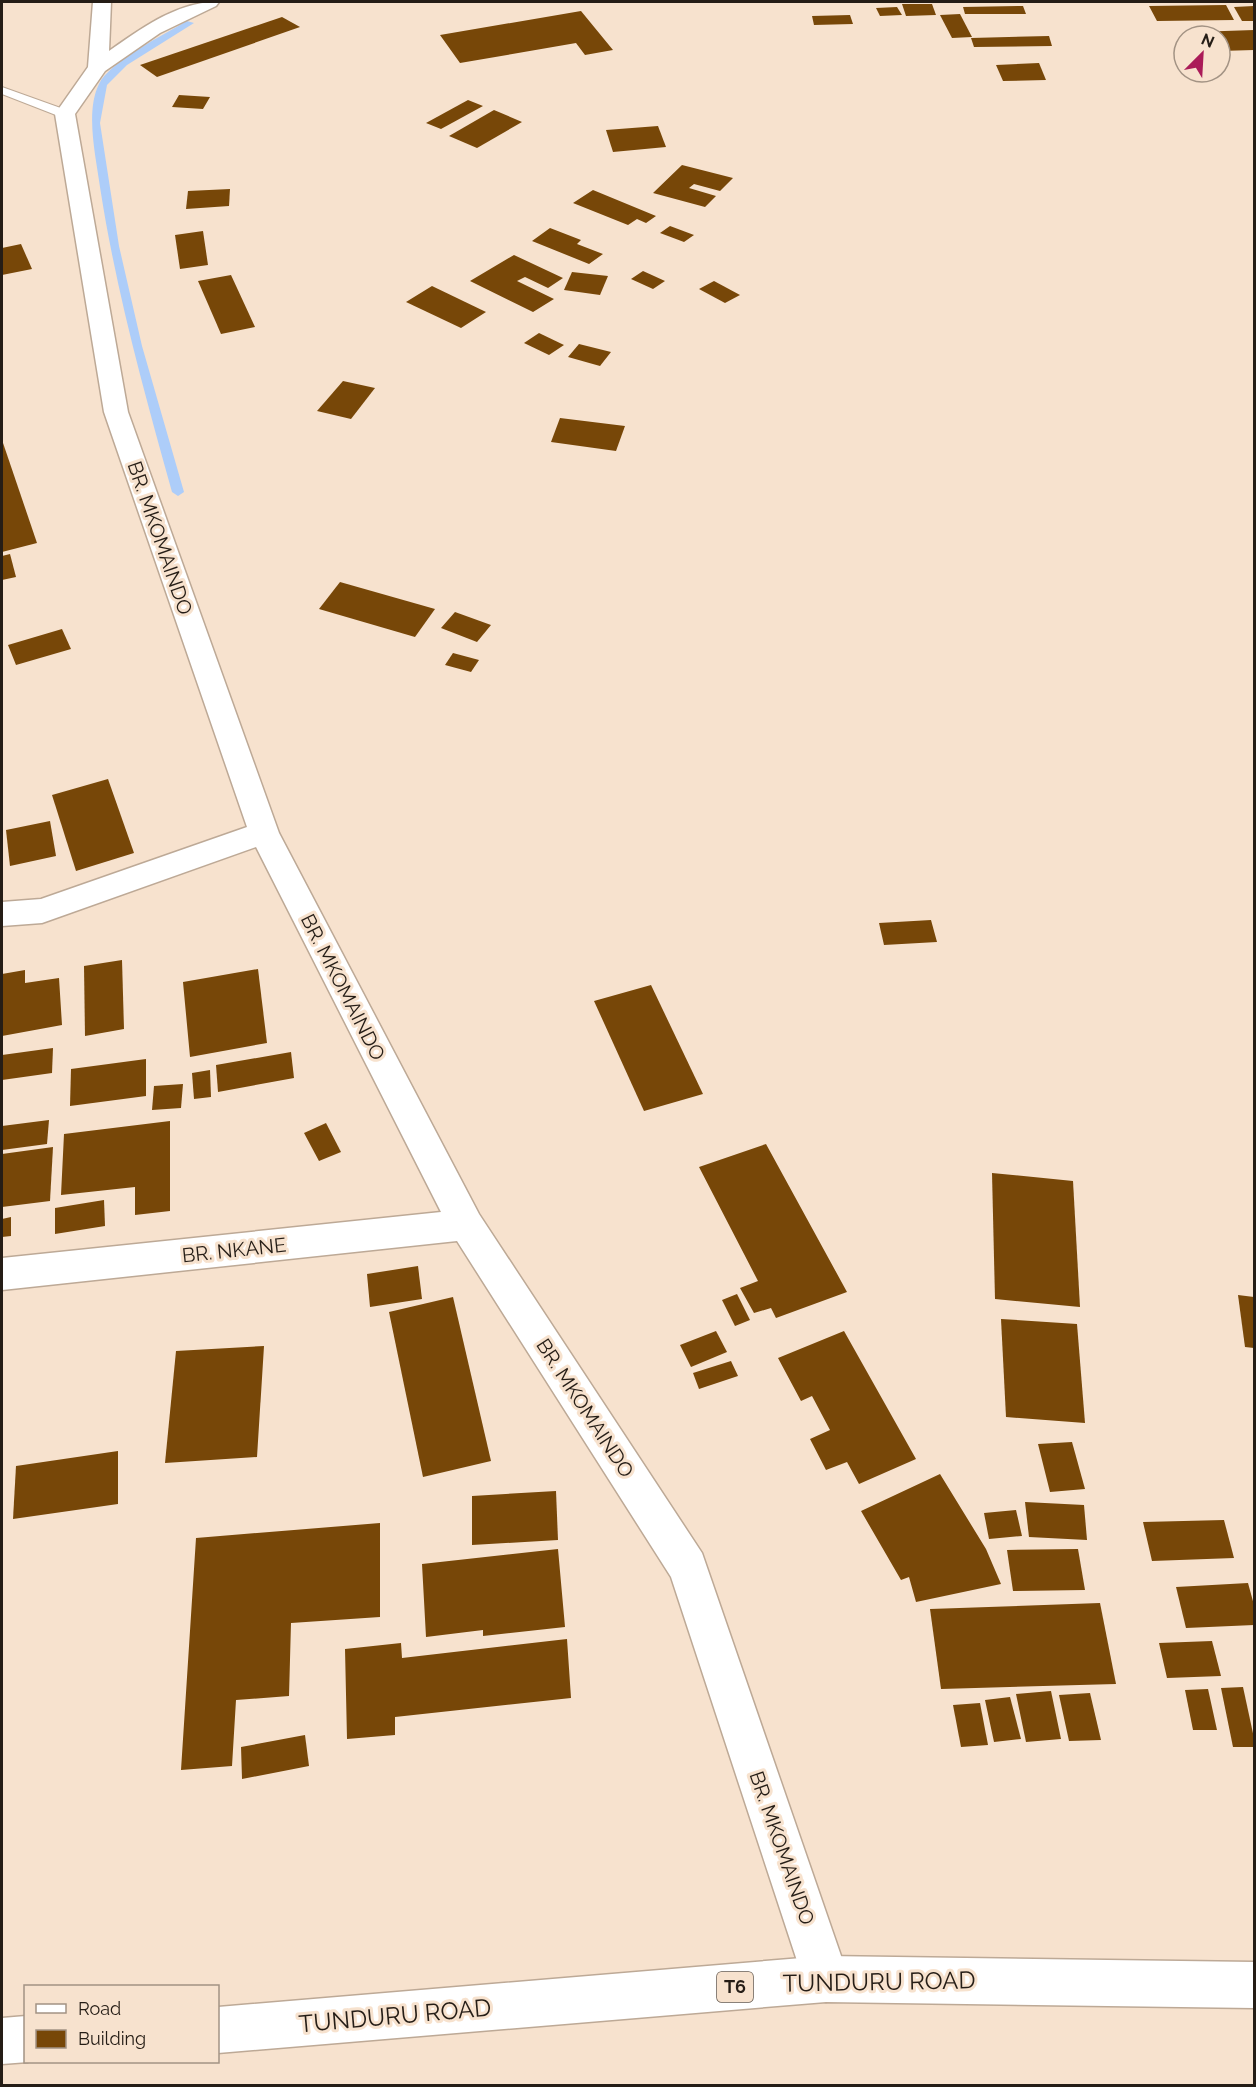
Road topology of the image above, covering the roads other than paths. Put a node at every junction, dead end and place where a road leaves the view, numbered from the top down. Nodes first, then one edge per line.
1 (102, 2) edge
2 (210, 2) edge
3 (98, 67) junction
4 (2, 90) edge
5 (65, 114) junction
6 (264, 833) junction
7 (2, 914) edge
8 (466, 1225) junction
9 (2, 1274) edge
10 (826, 1979) junction
11 (1254, 1985) edge
12 (219, 2030) edge
13 (24, 2040) edge
14 (2, 2041) edge

1 - 3 main road
2 - 3 main road
3 - 5 main road
4 - 5 lane
5 - 6 main road, BR. MKOMAINDO
6 - 7 main road
6 - 8 main road, BR. MKOMAINDO
8 - 9 main road, BR. NKANE
8 - 10 main road, BR. MKOMAINDO
10 - 11 main road, TUNDURU ROAD / T6
10 - 12 main road, TUNDURU ROAD / T6
13 - 14 main road

